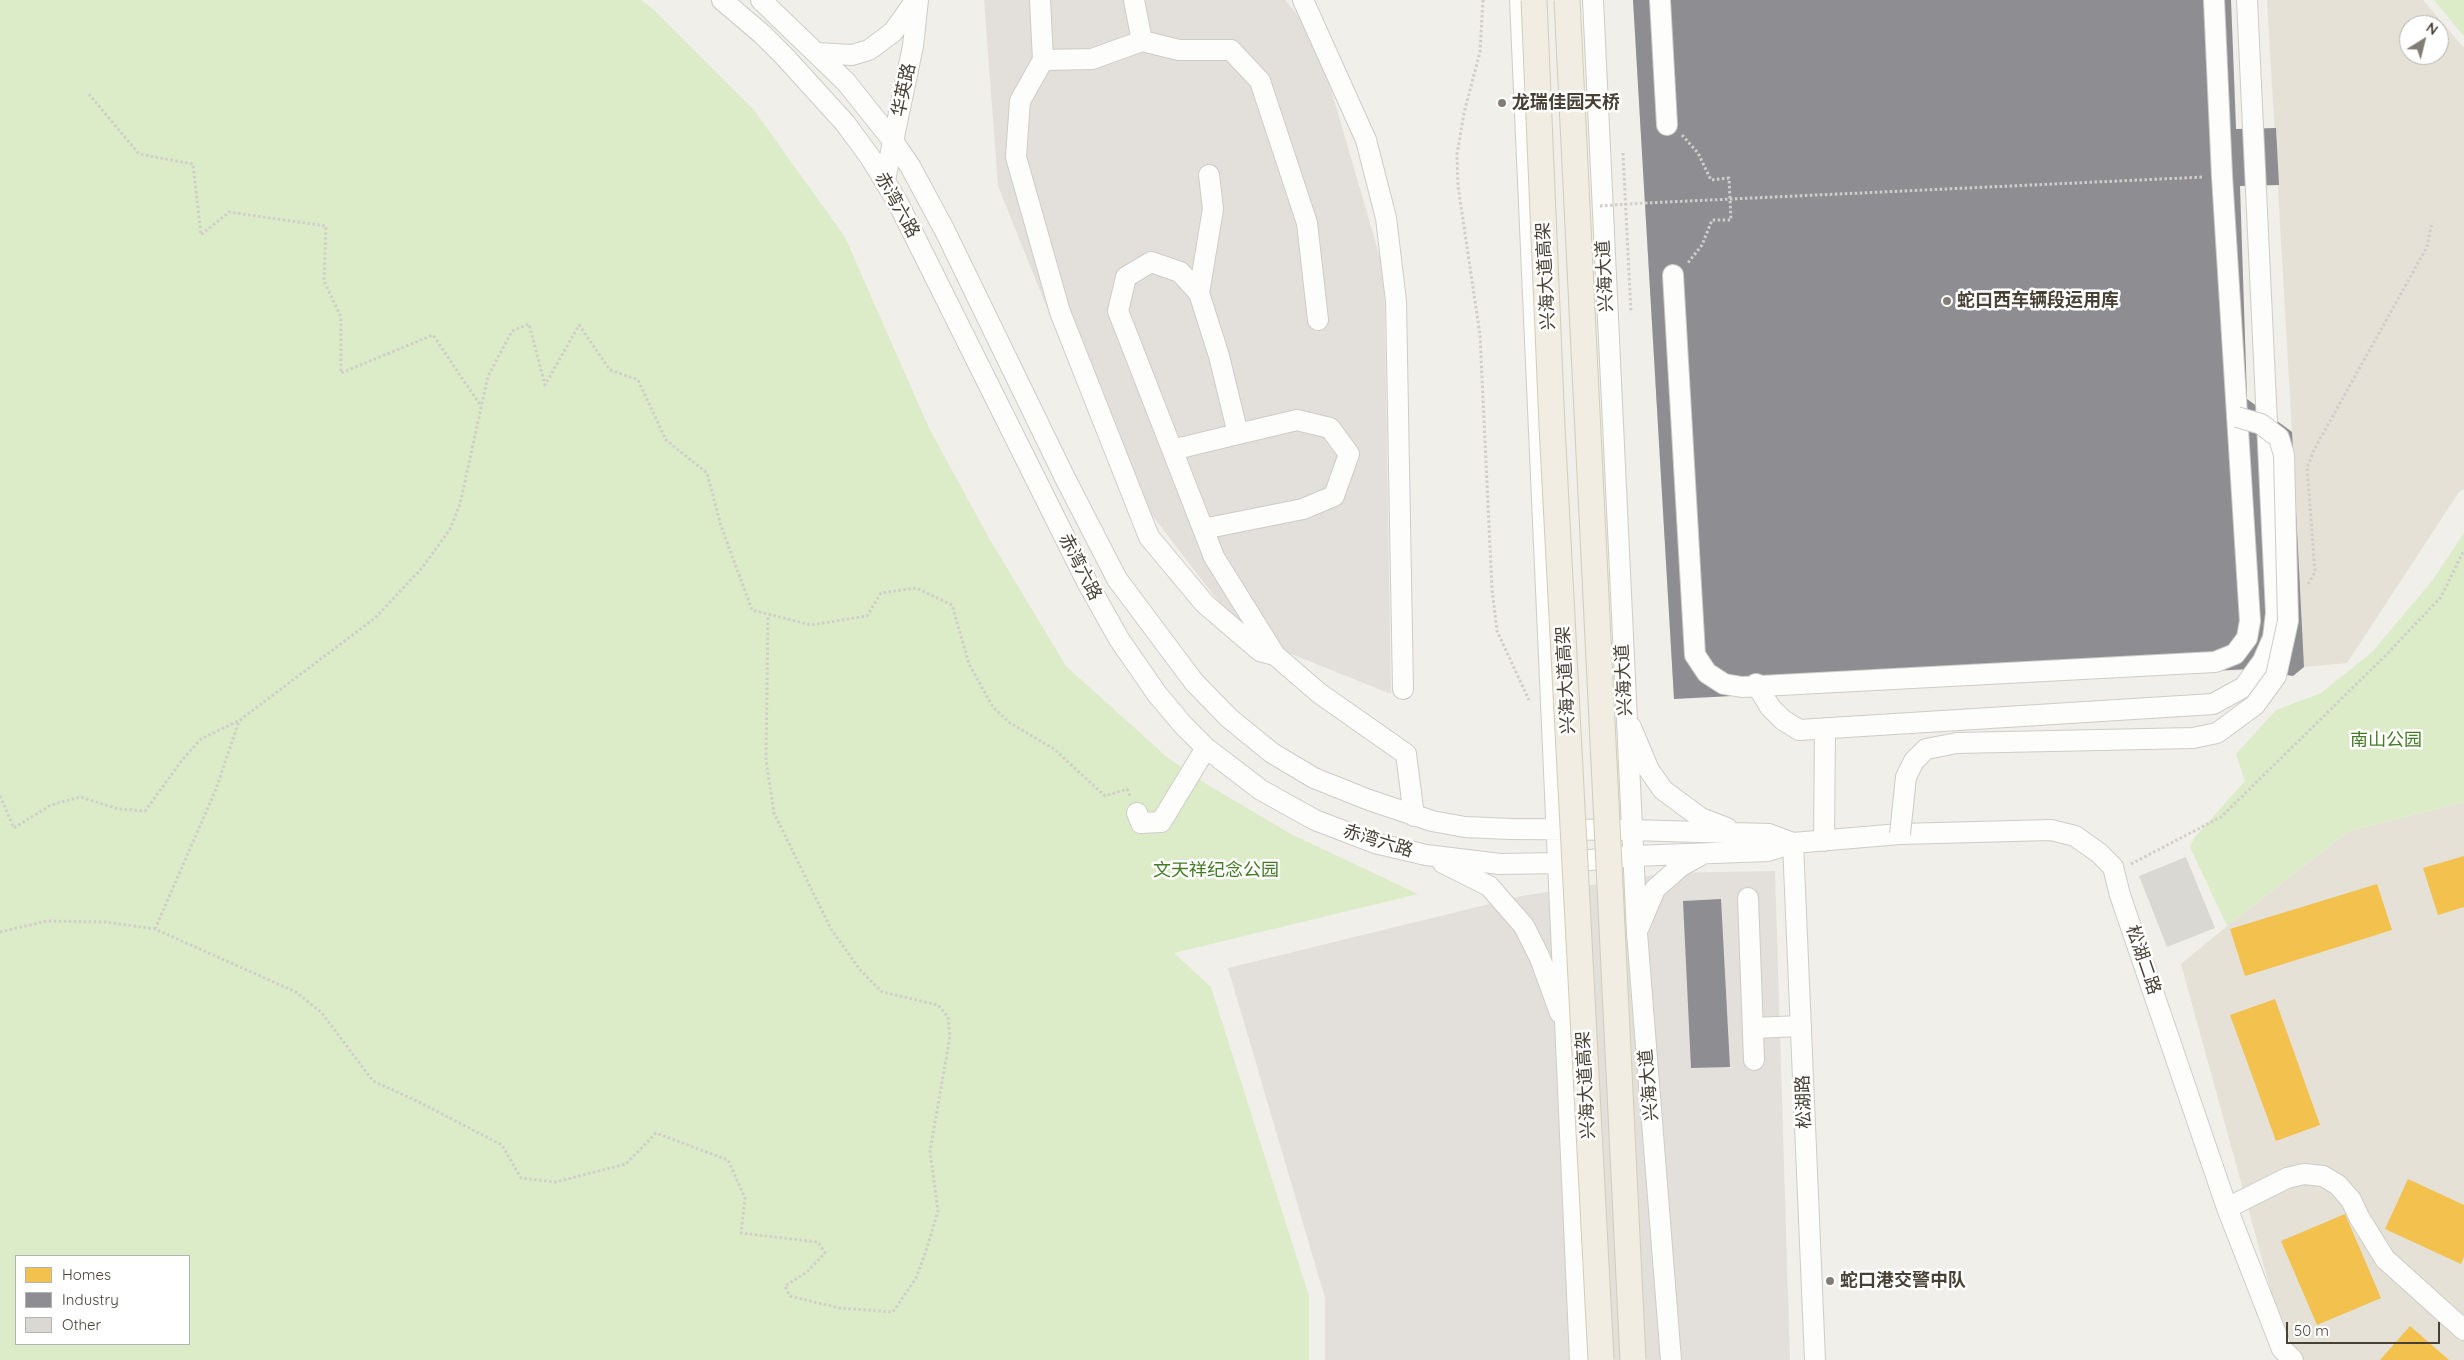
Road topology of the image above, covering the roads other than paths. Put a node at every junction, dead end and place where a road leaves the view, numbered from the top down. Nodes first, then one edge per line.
1 (722, 0) edge
2 (760, 0) edge
3 (917, 0) edge
4 (1040, 0) edge
5 (1134, 0) edge
6 (1303, 0) edge
7 (1520, 0) edge
8 (1534, 0) edge
9 (1568, 0) edge
10 (1593, 0) edge
11 (1660, 0) edge
12 (2214, 0) edge
13 (2246, 0) edge
14 (1142, 41) junction
15 (817, 52) junction
16 (1043, 60) junction
17 (1667, 125) road end
18 (893, 141) junction
19 (1209, 175) dead end
20 (884, 180) junction
21 (1673, 275) road end
22 (1199, 293) junction
23 (1318, 320) dead end
24 (2237, 417) junction
25 (1238, 434) junction
26 (1172, 450) junction
27 (1203, 528) junction
28 (1275, 655) junction
29 (1756, 684) dead end
30 (1403, 690) dead end
31 (1625, 712) junction
32 (1825, 728) junction
33 (1206, 748) junction
34 (1137, 813) road end
35 (1414, 816) junction
36 (1557, 829) junction
37 (1631, 830) junction
38 (1741, 834) junction
39 (1900, 834) junction
40 (1824, 841) junction
41 (1794, 843) junction
42 (1702, 854) junction
43 (1426, 855) junction
44 (1633, 856) junction
45 (1558, 863) junction
46 (1748, 898) dead end
47 (1637, 933) junction
48 (1801, 1026) junction
49 (1753, 1028) junction
50 (1567, 1032) junction
51 (1754, 1060) dead end
52 (2227, 1208) junction
53 (2464, 1330) edge
54 (1580, 1360) edge
55 (1601, 1360) edge
56 (1632, 1360) edge
57 (1671, 1360) edge
58 (1815, 1360) edge
59 (2293, 1360) edge

1 - 20 street, 赤湾六路
2 - 15 street, 赤湾六路
3 - 15 street
3 - 18 street, 华英路
4 - 16 street
5 - 14 street
6 - 30 street
7 - 36 street
8 - 55 main road, 兴海大道高架, bridge
9 - 56 main road, 兴海大道高架, bridge
10 - 31 street, 兴海大道
11 - 17 street
12 - 24 street
13 - 32 street
14 - 16 street
14 - 23 street
15 - 18 street, 赤湾六路
16 - 28 street
18 - 20 street, 华英路
18 - 35 street, 赤湾六路
19 - 22 street
20 - 33 street, 赤湾六路
21 - 24 street
22 - 25 street
22 - 26 street
24 - 39 street, bridge
25 - 26 street
25 - 27 street
26 - 27 street
27 - 28 street
28 - 35 street
29 - 32 street
31 - 37 street, 兴海大道
31 - 38 street
32 - 40 street
33 - 34 street
33 - 43 street, 赤湾六路
35 - 36 street, 赤湾六路
36 - 37 street, 赤湾六路
36 - 45 street
37 - 38 street
37 - 44 street, 兴海大道
38 - 41 street
39 - 40 street, 松湖二路
39 - 52 street, 松湖二路
40 - 41 street, 松湖二路
41 - 42 street
41 - 48 street, 松湖路
42 - 44 street
42 - 47 street
43 - 45 street, 赤湾六路
43 - 50 street
44 - 45 street, 赤湾六路
44 - 47 street, 兴海大道
45 - 50 street
46 - 49 street
47 - 57 street, 兴海大道
48 - 49 street
48 - 58 street, 松湖路
49 - 51 street
50 - 54 street
52 - 53 street
52 - 59 street, 松湖二路

